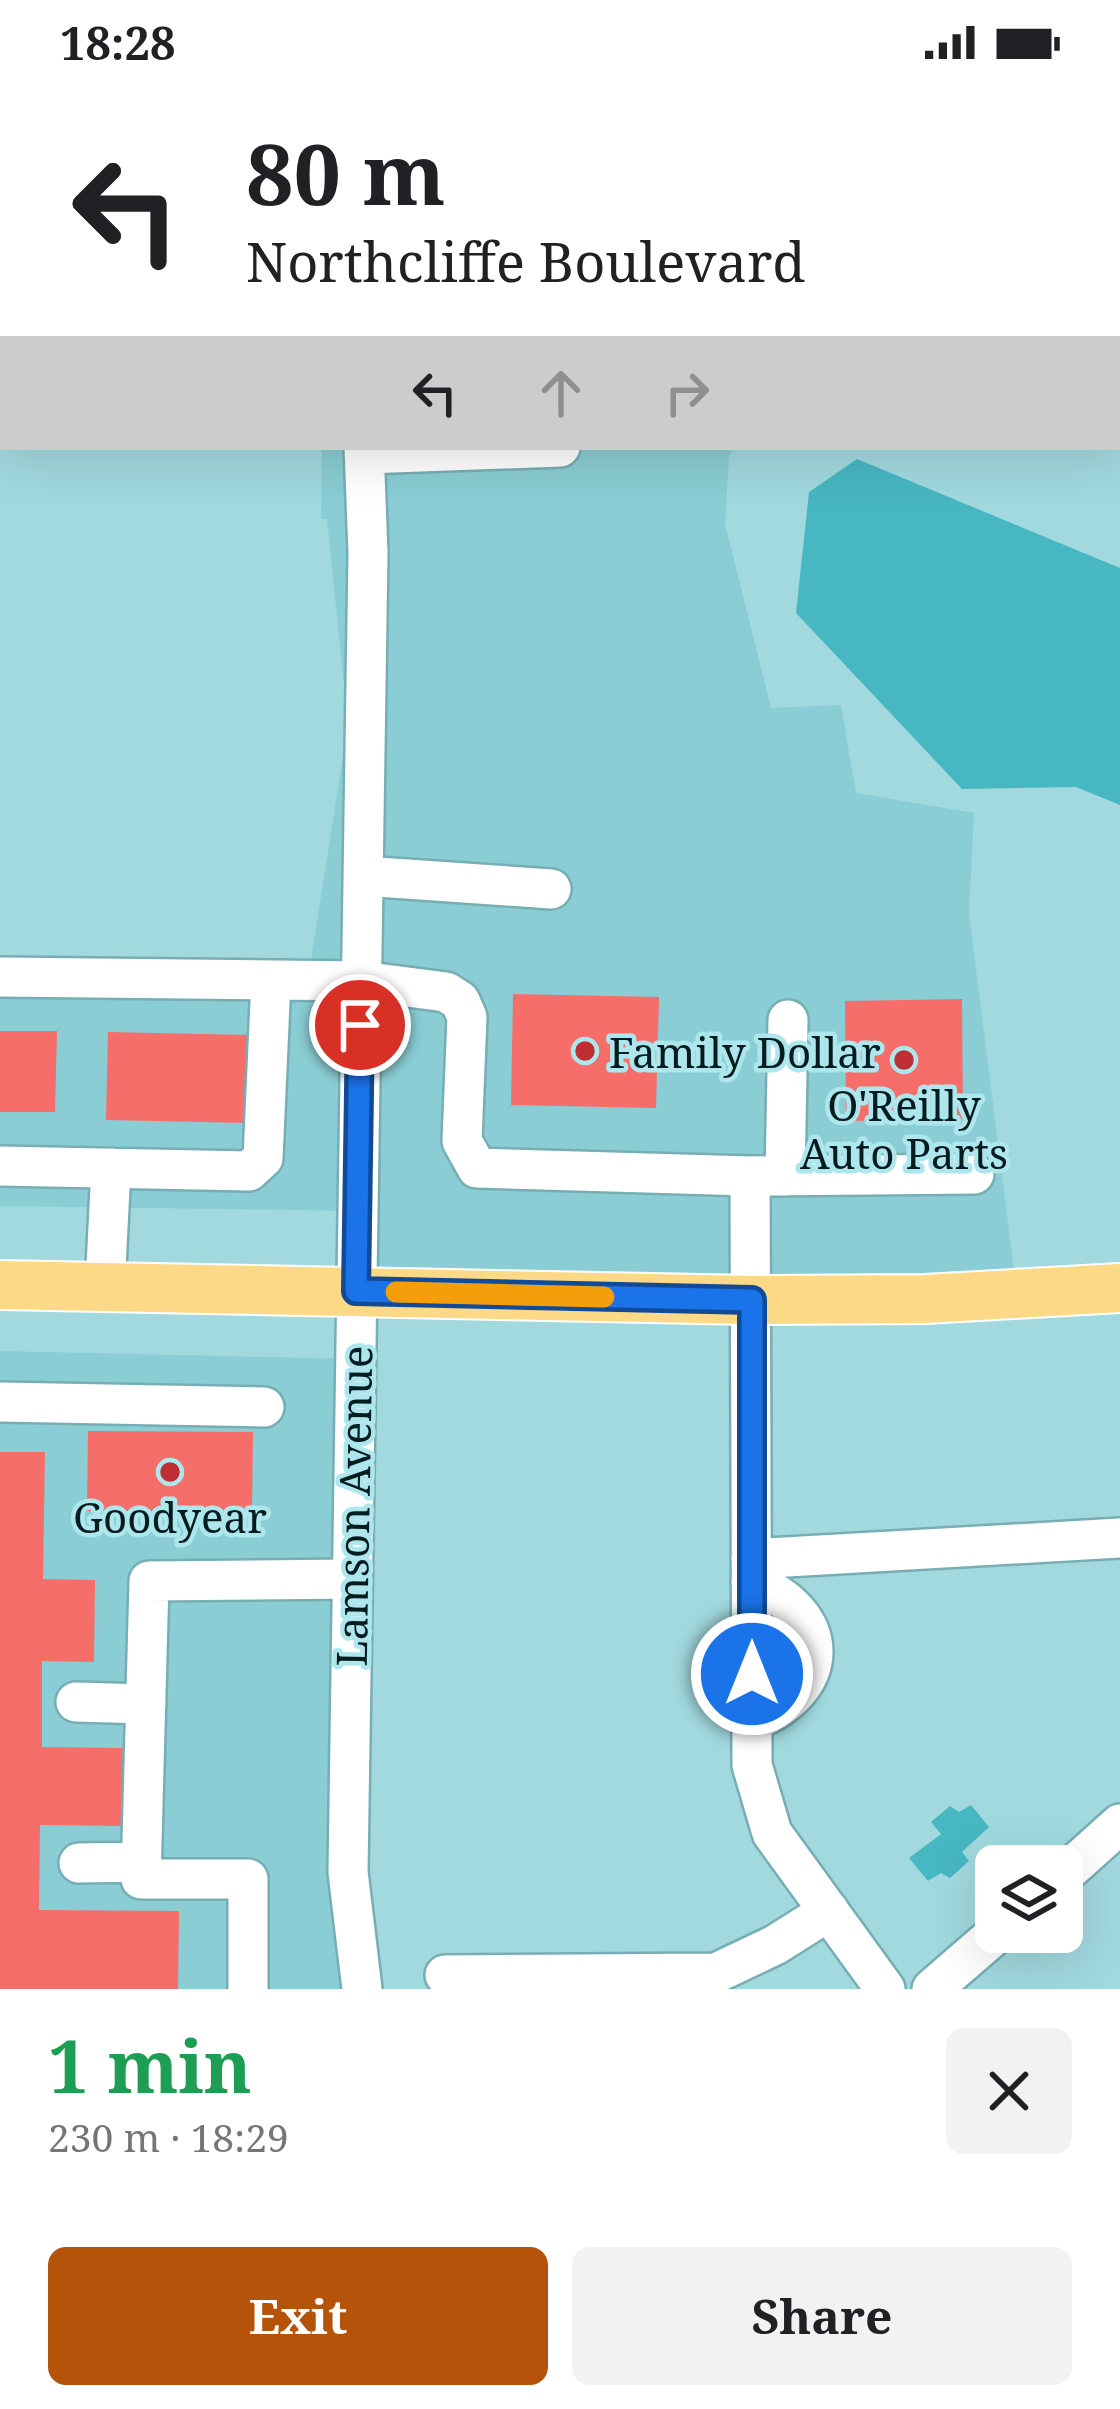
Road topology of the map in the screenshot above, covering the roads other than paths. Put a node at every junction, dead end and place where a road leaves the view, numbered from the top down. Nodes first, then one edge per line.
1 (414, 450) edge
2 (365, 451) edge
3 (363, 876) junction
4 (550, 889) dead end
5 (0, 977) edge
6 (271, 980) junction
7 (361, 981) junction
8 (788, 1020) dead end
9 (0, 1166) edge
10 (111, 1168) junction
11 (974, 1174) dead end
12 (768, 1176) junction
13 (0, 1286) edge
14 (105, 1287) junction
15 (1120, 1288) edge
16 (356, 1291) junction
17 (752, 1300) junction
18 (0, 1402) edge
19 (265, 1407) dead end
20 (1120, 1538) edge
21 (751, 1570) junction
22 (352, 1579) junction
23 (76, 1702) dead end
24 (146, 1704) junction
25 (752, 1721) junction
26 (1120, 1824) edge
27 (1083, 1857) edge
28 (142, 1862) junction
29 (79, 1863) dead end
30 (829, 1911) junction
31 (975, 1952) edge
32 (445, 1975) dead end
33 (605, 1981) edge
34 (248, 1989) edge
35 (362, 1989) edge
36 (885, 1989) edge
37 (932, 1989) edge

1 - 2 street
2 - 3 street, Lamson Avenue
3 - 4 street
3 - 7 street, Lamson Avenue
5 - 6 street
6 - 7 street
6 - 10 street
7 - 12 street
7 - 16 street, Lamson Avenue
8 - 12 street
9 - 10 street
10 - 14 street
11 - 12 street
12 - 17 street
13 - 14 main road
14 - 16 main road
15 - 17 main road
16 - 17 main road
16 - 22 street, Lamson Avenue
17 - 21 street
18 - 19 street
20 - 21 street
21 - 25 street
21 - 25 street
22 - 24 street
22 - 35 street, Lamson Avenue
23 - 24 street
24 - 28 street
25 - 30 street
26 - 27 street
28 - 29 street
28 - 34 street
30 - 33 street
30 - 36 street
31 - 37 street
32 - 33 street

